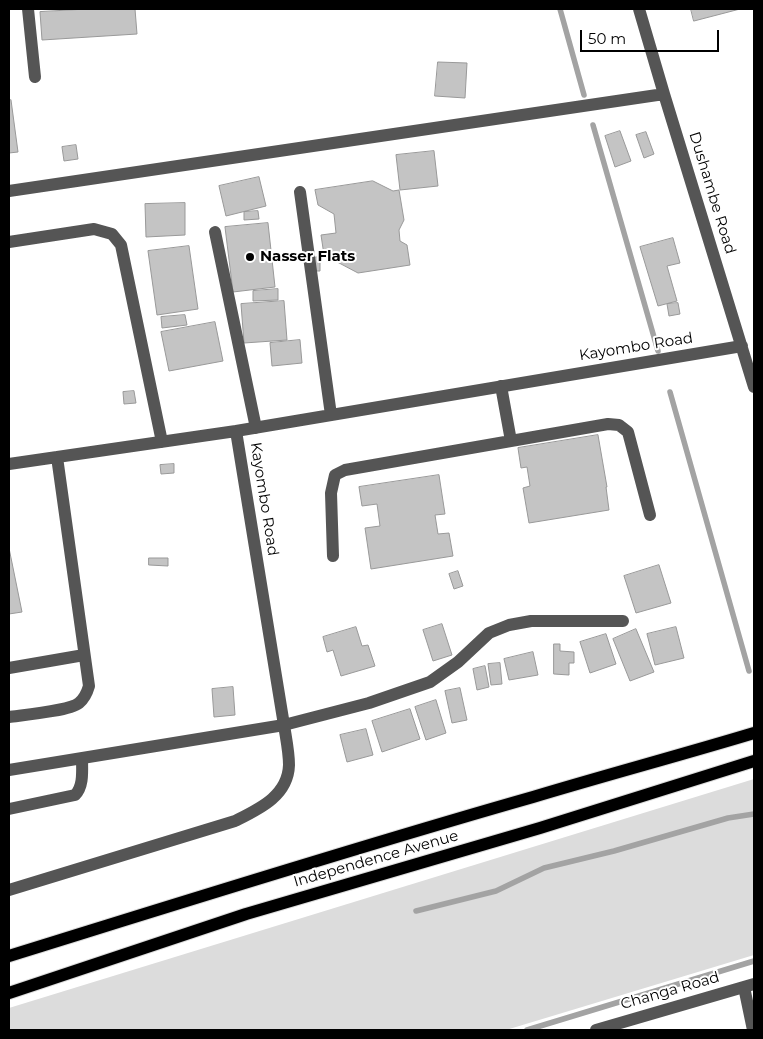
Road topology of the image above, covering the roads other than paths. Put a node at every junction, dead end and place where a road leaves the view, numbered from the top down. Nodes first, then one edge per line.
1 (28, 9) edge
2 (640, 9) edge
3 (35, 77) dead end
4 (664, 94) junction
5 (9, 190) edge
6 (300, 192) dead end
7 (214, 232) dead end
8 (9, 242) edge
9 (747, 353) edge
10 (501, 386) junction
11 (754, 387) edge
12 (331, 415) junction
13 (256, 428) junction
14 (236, 431) junction
15 (511, 441) junction
16 (162, 442) junction
17 (57, 457) junction
18 (9, 464) edge
19 (650, 515) dead end
20 (333, 556) dead end
21 (623, 621) dead end
22 (84, 655) junction
23 (9, 668) edge
24 (9, 718) edge
25 (284, 725) junction
26 (754, 733) edge
27 (82, 758) junction
28 (754, 760) edge
29 (9, 770) edge
30 (9, 809) edge
31 (9, 890) edge
32 (9, 956) edge
33 (749, 985) edge
34 (9, 993) edge
35 (596, 1030) edge
36 (754, 1030) edge

1 - 3 street
2 - 4 street, Dushambe Road
4 - 5 street
4 - 9 street, Dushambe Road
6 - 12 street
7 - 13 street
8 - 16 street
9 - 10 street, Kayombo Road
9 - 11 street, Dushambe Road
10 - 12 street, Kayombo Road
10 - 15 street
12 - 13 street, Kayombo Road
13 - 14 street, Kayombo Road
14 - 16 street
14 - 25 street, Kayombo Road
15 - 19 street
15 - 20 street
16 - 17 street
17 - 18 street
17 - 22 street
21 - 25 street
22 - 23 street
22 - 24 street
25 - 27 street
25 - 31 street, Kayombo Road
26 - 32 main road, Independence Avenue
27 - 29 street
27 - 30 street
28 - 34 main road, Independence Avenue
33 - 35 street, Changa Road
33 - 36 street

